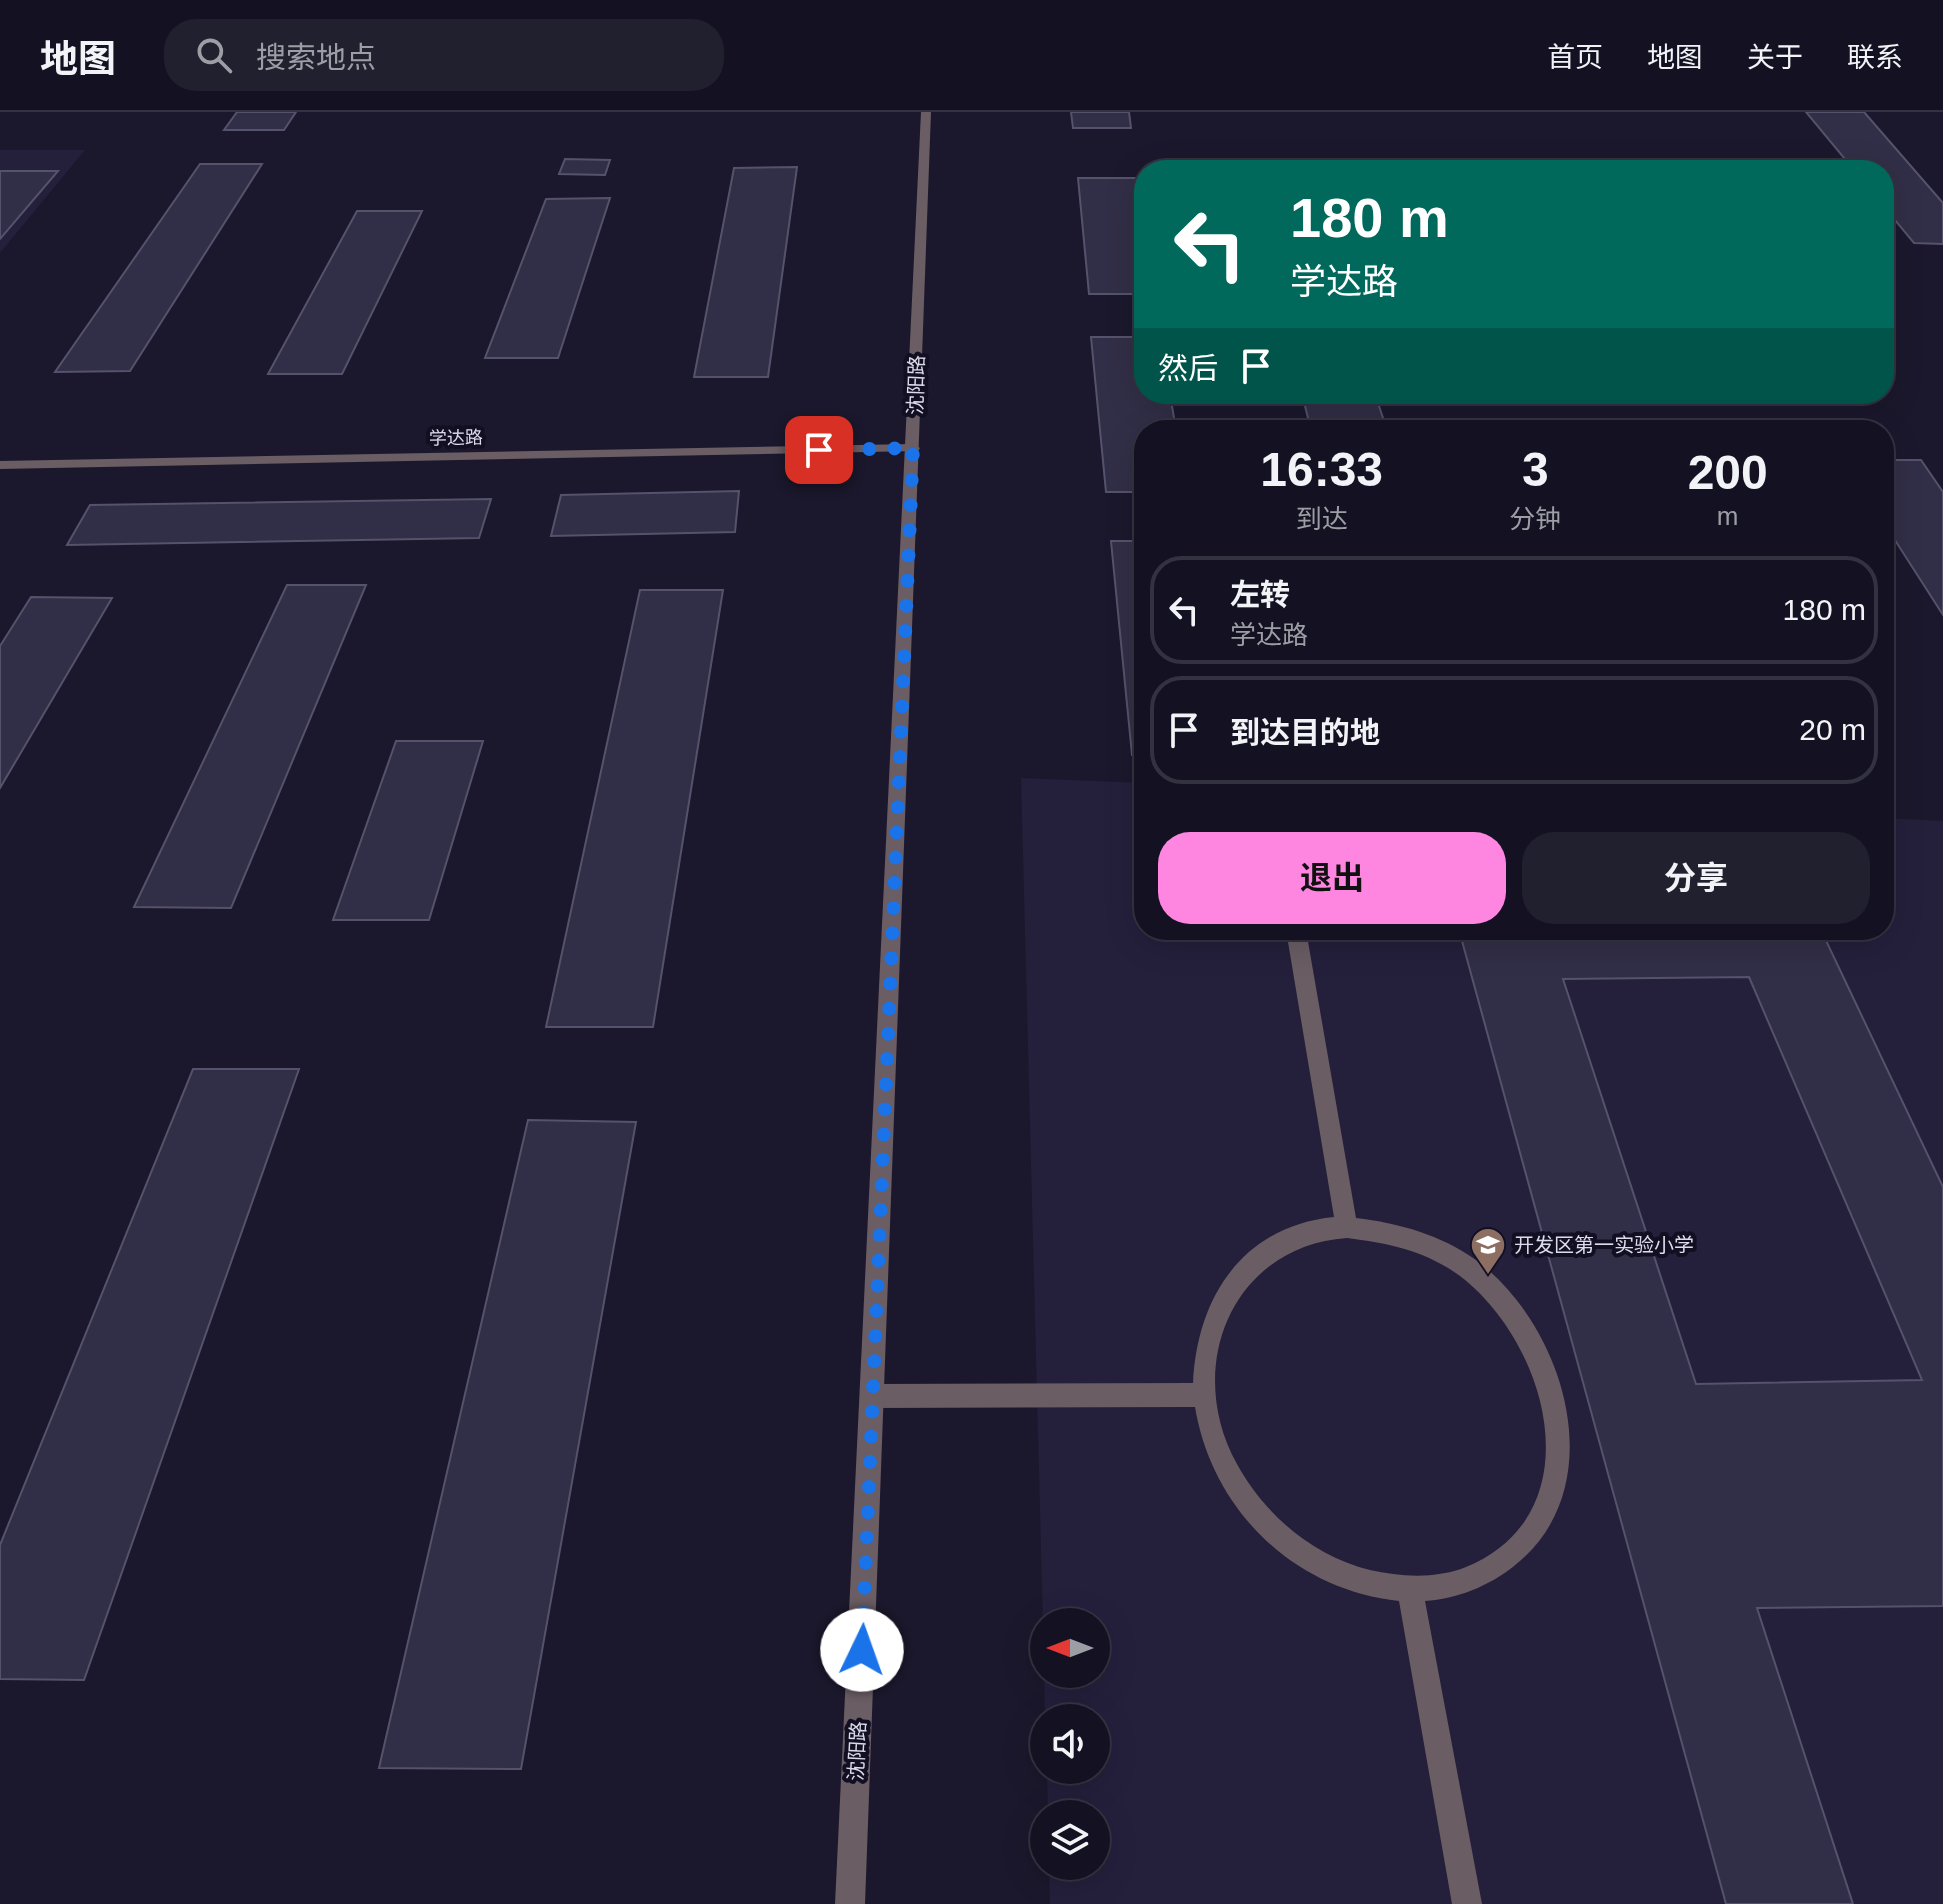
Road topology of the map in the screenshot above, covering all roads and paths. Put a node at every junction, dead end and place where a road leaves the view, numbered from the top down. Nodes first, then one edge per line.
1 (926, 112) edge
2 (913, 448) junction
3 (0, 465) edge
4 (1298, 940) edge
5 (1347, 1227) junction
6 (1204, 1395) junction
7 (873, 1396) junction
8 (1410, 1591) junction
9 (850, 1904) edge
10 (1467, 1904) edge

1 - 2 street, 沈阳路
2 - 3 street, 学达路
2 - 7 street, 沈阳路
4 - 5 street
5 - 6 street
5 - 8 street
6 - 7 street
6 - 8 street
7 - 9 street, 沈阳路
8 - 10 street

